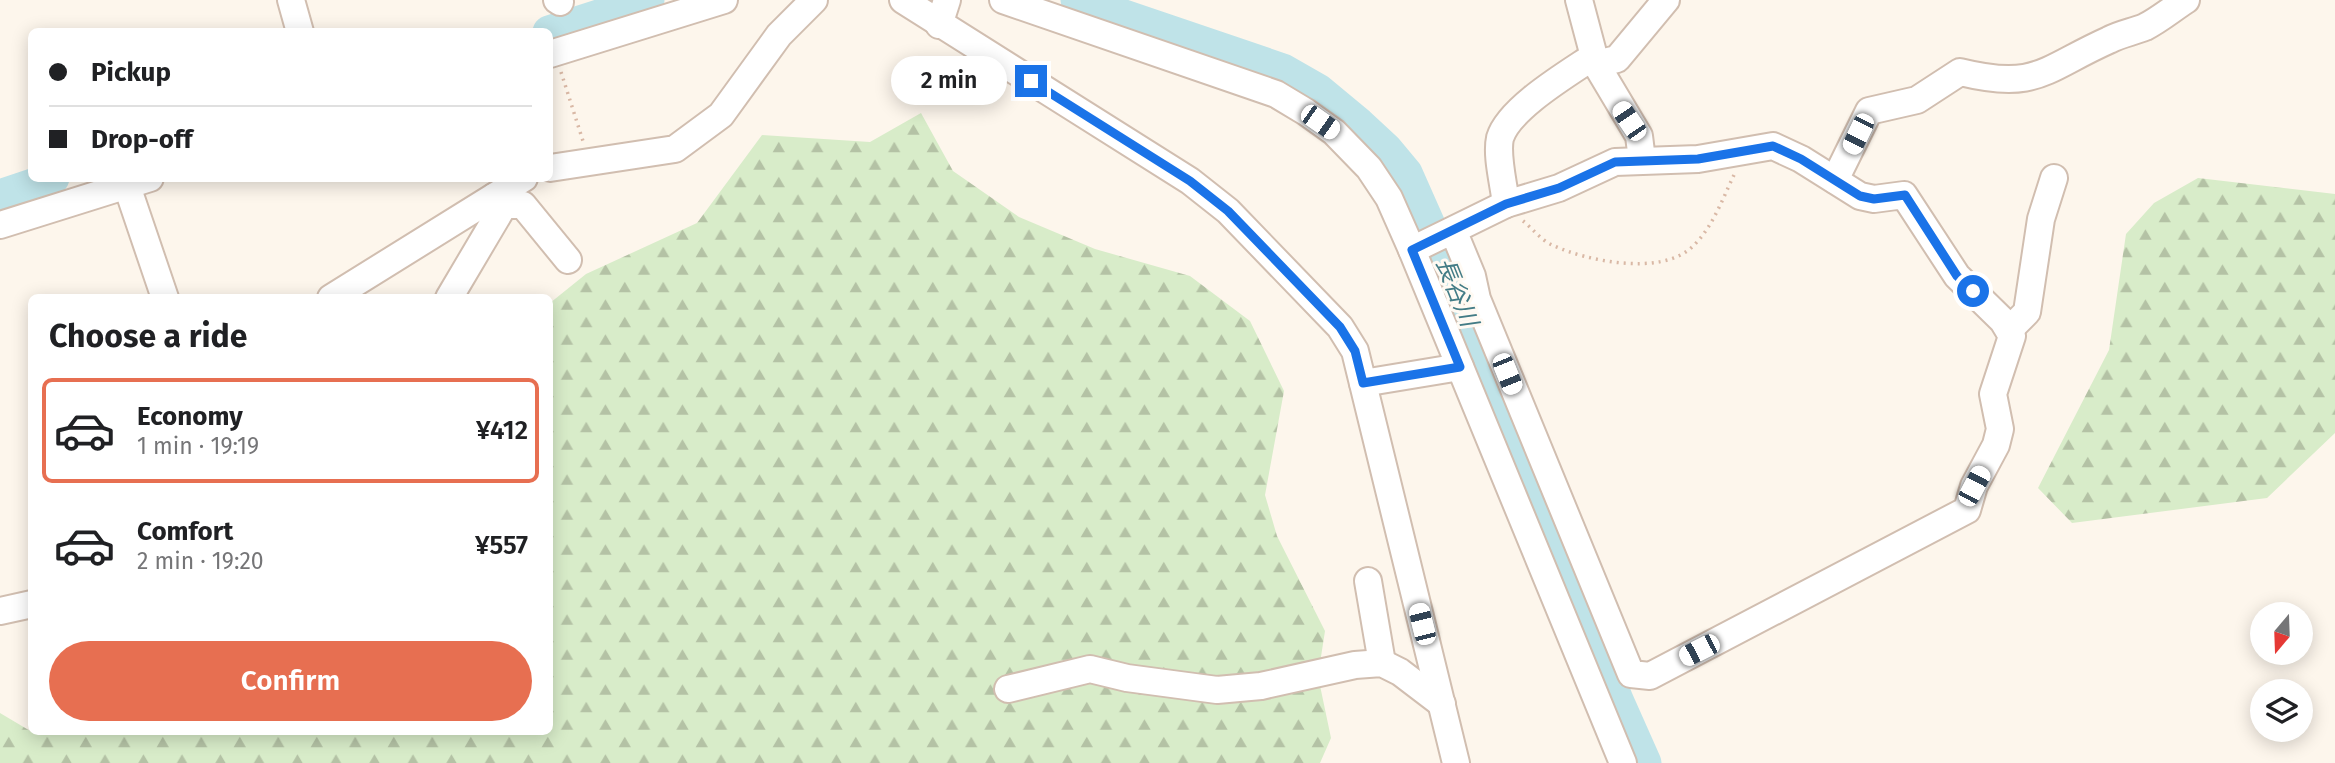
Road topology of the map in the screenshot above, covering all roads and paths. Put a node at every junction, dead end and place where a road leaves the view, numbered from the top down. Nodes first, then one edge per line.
1 (291, 0) edge
2 (724, 0) edge
3 (814, 0) edge
4 (903, 0) edge
5 (1003, 0) edge
6 (1579, 0) edge
7 (1667, 0) edge
8 (2186, 0) edge
9 (943, 12) edge
10 (299, 28) edge
11 (553, 53) edge
12 (553, 56) edge
13 (1595, 60) junction
14 (1746, 151) junction
15 (1642, 159) junction
16 (589, 160) junction
17 (553, 167) edge
18 (2054, 178) dead end
19 (1835, 180) junction
20 (139, 182) edge
21 (520, 182) edge
22 (499, 201) junction
23 (1503, 206) junction
24 (0, 225) edge
25 (1453, 230) junction
26 (1412, 250) junction
27 (568, 260) dead end
28 (164, 294) edge
29 (338, 294) edge
30 (451, 294) edge
31 (2008, 330) junction
32 (1460, 367) junction
33 (1363, 383) junction
34 (1368, 581) dead end
35 (28, 605) edge
36 (0, 611) edge
37 (1382, 663) junction
38 (1008, 689) dead end
39 (1444, 715) junction
40 (1436, 763) edge
41 (1456, 763) edge
42 (1623, 763) edge

1 - 10 street
2 - 11 street
3 - 16 street
4 - 9 street
5 - 26 street
6 - 13 street
7 - 13 street
8 - 19 street
9 - 33 street
12 - 16 path
13 - 15 street
13 - 23 street
14 - 15 street
14 - 19 street
14 - 23 path
15 - 23 street
16 - 17 street
18 - 31 street
19 - 31 street
20 - 24 street
20 - 28 street
21 - 22 street
22 - 27 street
22 - 29 street
22 - 30 street
23 - 25 street
25 - 26 street
25 - 31 street
26 - 32 street
32 - 33 street
32 - 42 street
33 - 39 street
34 - 37 street
35 - 36 street
37 - 38 street
37 - 39 street
39 - 40 street
39 - 41 street

